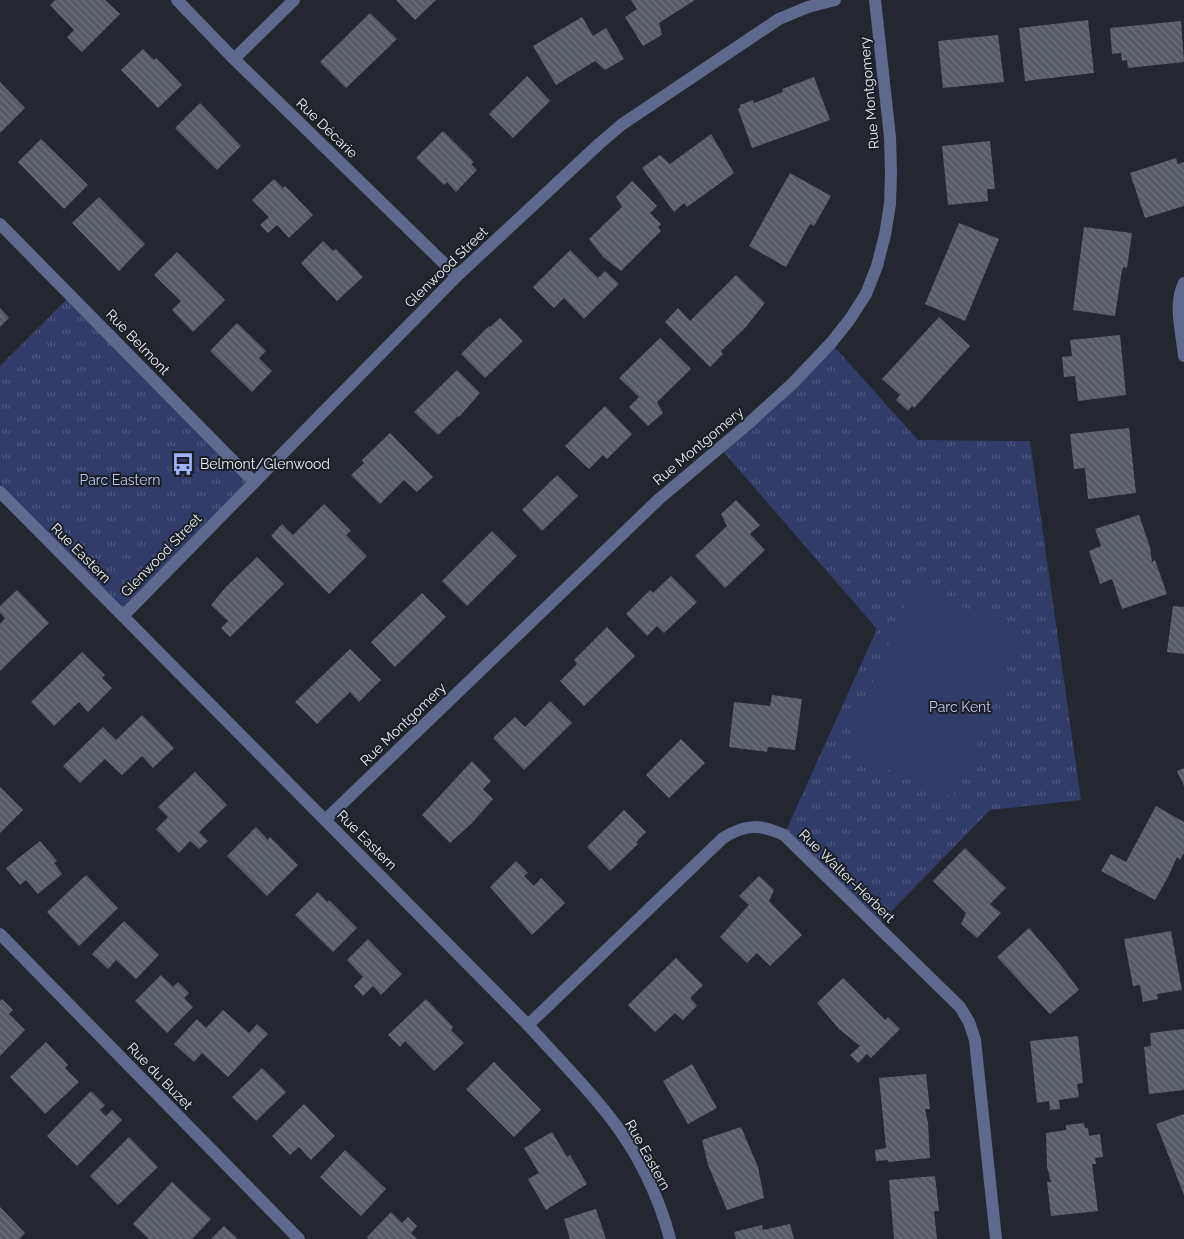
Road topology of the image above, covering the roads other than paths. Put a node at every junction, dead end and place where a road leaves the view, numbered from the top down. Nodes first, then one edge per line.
1 (177, 0) edge
2 (294, 0) edge
3 (835, 0) edge
4 (876, 0) edge
5 (234, 59) junction
6 (0, 224) edge
7 (457, 276) junction
8 (1184, 283) edge
9 (1184, 356) edge
10 (254, 482) junction
11 (0, 492) edge
12 (123, 616) junction
13 (325, 820) junction
14 (0, 934) edge
15 (528, 1025) junction
16 (299, 1239) edge
17 (670, 1239) edge
18 (996, 1239) edge

1 - 5 street, Rue Décarie
2 - 5 street
3 - 7 street, Glenwood Street
4 - 13 street, Rue Montgomery
5 - 7 street, Rue Décarie
6 - 10 street, Rue Belmont
7 - 10 street, Glenwood Street
8 - 9 street
10 - 12 street, Glenwood Street
11 - 12 street, Rue Eastern
12 - 13 street, Rue Eastern
13 - 15 street, Rue Eastern
14 - 16 street, Rue du Buzet
15 - 17 street, Rue Eastern
15 - 18 street, Rue Walter-Herbert

